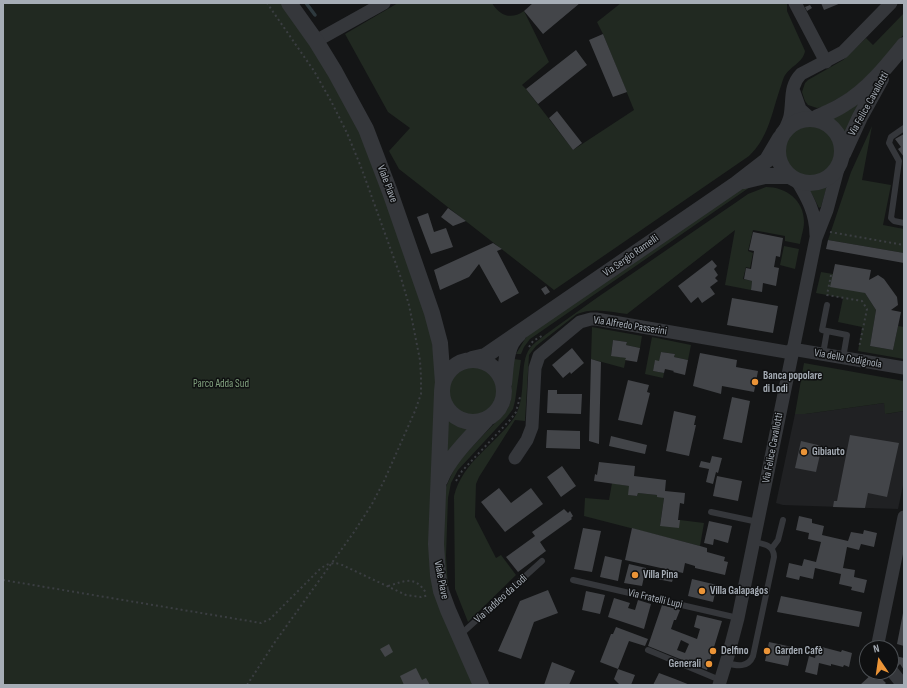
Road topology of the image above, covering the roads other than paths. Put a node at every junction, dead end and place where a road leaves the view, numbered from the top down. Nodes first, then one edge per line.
1 (289, 3) edge
2 (384, 3) edge
3 (795, 3) edge
4 (891, 3) edge
5 (316, 41) junction
6 (900, 50) edge
7 (826, 62) junction
8 (792, 89) junction
9 (813, 118) junction
10 (904, 128) edge
11 (782, 135) junction
12 (841, 160) junction
13 (793, 178) junction
14 (736, 184) junction
15 (904, 223) edge
16 (816, 238) junction
17 (828, 305) dead end
18 (526, 328) junction
19 (827, 331) junction
20 (438, 336) junction
21 (792, 351) junction
22 (823, 354) junction
23 (843, 358) junction
24 (469, 360) junction
25 (904, 368) edge
26 (504, 384) junction
27 (442, 388) junction
28 (486, 420) junction
29 (515, 458) dead end
30 (438, 492) junction
31 (712, 512) dead end
32 (904, 517) edge
33 (783, 520) dead end
34 (758, 522) junction
35 (754, 542) junction
36 (772, 548) junction
37 (542, 561) dead end
38 (573, 580) dead end
39 (738, 618) junction
40 (459, 636) junction
41 (880, 640) edge
42 (648, 650) dead end
43 (726, 663) junction
44 (719, 683) edge
45 (481, 685) edge

1 - 5 street, Viale Piave
2 - 5 street
3 - 7 street
4 - 7 street
5 - 20 street, Viale Piave
6 - 9 street, Via Felice Cavallotti
6 - 12 street, Via Felice Cavallotti
7 - 8 street
8 - 9 street
8 - 11 street
9 - 11 street, Via Felice Cavallotti
9 - 12 street, Via Felice Cavallotti
10 - 15 lane
11 - 13 street
11 - 14 street, Via Sergio Ramelli
12 - 13 street, Via Felice Cavallotti
12 - 16 street, Via Felice Cavallotti
13 - 14 street, Via Sergio Ramelli
13 - 16 street
14 - 18 street, Via Sergio Ramelli
16 - 21 street, Via Felice Cavallotti
17 - 19 lane
18 - 24 street, Via Sergio Ramelli
18 - 26 street, Via Sergio Ramelli
19 - 22 lane
19 - 23 lane
20 - 24 street, Viale Piave
20 - 27 street, Viale Piave
21 - 22 street, Via della Codignola
21 - 29 street, Via Alfredo Passerini
21 - 34 street, Via Felice Cavallotti
22 - 23 street, Via della Codignola
23 - 25 street, Via della Codignola
24 - 26 street, Viale Piave
24 - 27 street, Viale Piave
26 - 28 street, Viale Piave
27 - 28 street, Viale Piave
27 - 30 street, Viale Piave
28 - 30 street, Viale Piave
30 - 40 street, Viale Piave
31 - 34 lane
32 - 41 street
33 - 36 lane
34 - 35 street, Via Felice Cavallotti
35 - 36 lane
35 - 39 street, Via Felice Cavallotti
36 - 43 lane
37 - 40 lane, Via Taddeo da Lodi
38 - 39 lane, Via Fratelli Lupi
39 - 43 street, Via Felice Cavallotti
40 - 45 street, Viale Piave
42 - 44 lane
43 - 44 street, Via Felice Cavallotti

